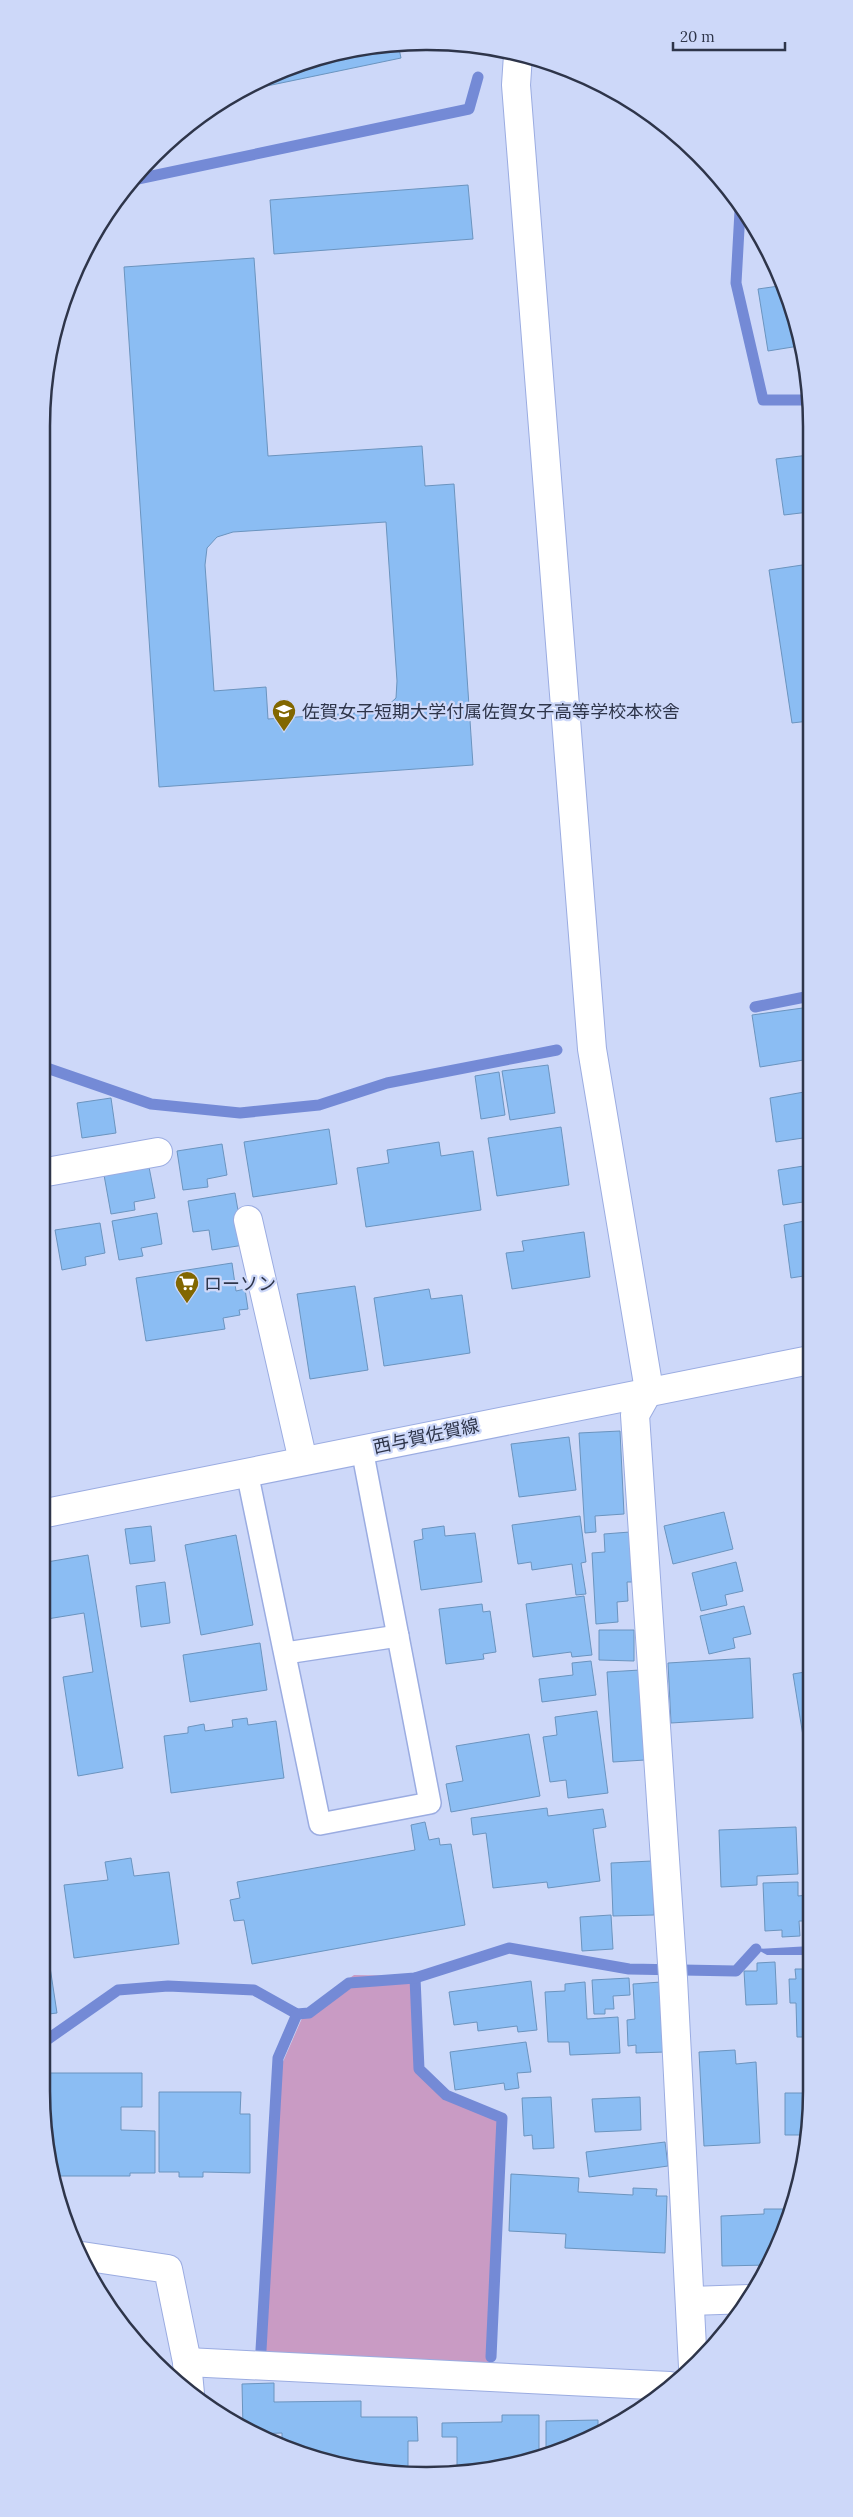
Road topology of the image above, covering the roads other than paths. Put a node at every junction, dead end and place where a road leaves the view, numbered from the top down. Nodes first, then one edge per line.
1 (518, 61) edge
2 (158, 1152) dead end
3 (50, 1171) edge
4 (248, 1220) dead end
5 (803, 1361) edge
6 (649, 1390) junction
7 (362, 1449) junction
8 (303, 1461) junction
9 (247, 1472) junction
10 (50, 1512) edge
11 (398, 1636) junction
12 (286, 1654) junction
13 (89, 2257) edge
14 (740, 2299) edge
15 (690, 2301) junction
16 (693, 2357) edge
17 (187, 2362) junction
18 (189, 2383) edge
19 (660, 2386) edge

1 - 6 street
2 - 3 street
4 - 8 street
5 - 6 street, 西与賀佐賀線
6 - 7 street, 西与賀佐賀線
6 - 15 street
7 - 8 street, 西与賀佐賀線
7 - 11 lane
8 - 9 street, 西与賀佐賀線
9 - 10 street, 西与賀佐賀線
9 - 12 lane
11 - 12 lane
11 - 12 lane
13 - 17 street
14 - 15 street
15 - 16 street
17 - 18 street
17 - 19 street

